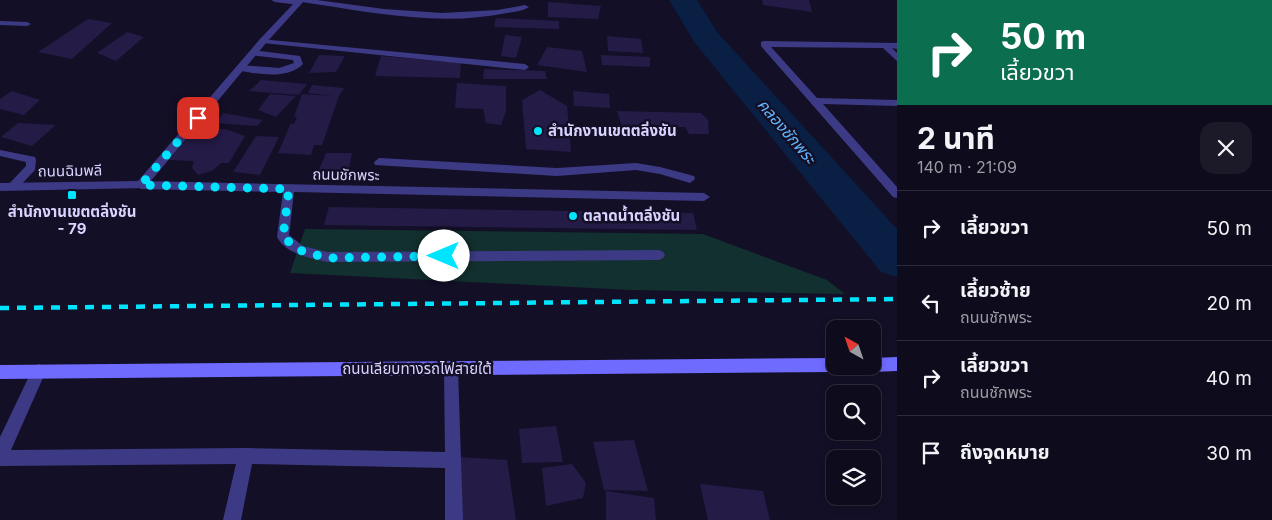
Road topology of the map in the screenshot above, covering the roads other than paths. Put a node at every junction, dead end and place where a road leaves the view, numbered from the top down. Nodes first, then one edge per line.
1 (275, 0) edge
2 (300, 1) edge
3 (525, 7) dead end
4 (0, 22) edge
5 (27, 24) dead end
6 (263, 41) junction
7 (886, 46) junction
8 (897, 46) edge
9 (253, 53) junction
10 (897, 58) edge
11 (525, 67) dead end
12 (240, 68) junction
13 (814, 101) junction
14 (897, 103) edge
15 (0, 153) edge
16 (379, 162) dead end
17 (690, 179) dead end
18 (141, 185) junction
19 (0, 187) edge
20 (12, 187) junction
21 (289, 189) junction
22 (897, 194) edge
23 (704, 197) dead end
24 (659, 255) dead end
25 (897, 364) edge
26 (826, 365) edge
27 (881, 365) edge
28 (457, 369) junction
29 (39, 370) junction
30 (0, 372) edge
31 (246, 456) junction
32 (0, 457) edge
33 (452, 460) junction
34 (232, 520) edge
35 (454, 520) edge

1 - 2 street
2 - 3 street
2 - 6 street
4 - 5 street
6 - 9 street
6 - 11 street
7 - 8 street
7 - 10 street
7 - 13 street
9 - 12 street
9 - 12 street
12 - 18 street
13 - 14 street
13 - 22 street
15 - 20 street
16 - 17 street
18 - 20 street, ถนนฉิมพลี
18 - 21 street, ถนนชักพระ
19 - 20 street, ถนนฉิมพลี
21 - 23 street, ถนนชักพระ
21 - 24 street
25 - 27 main road
26 - 28 main road, ถนนเลียบทางรถไฟสายใต้
28 - 29 main road, ถนนเลียบทางรถไฟสายใต้
28 - 33 street
29 - 30 main road, ถนนเลียบทางรถไฟสายใต้
29 - 32 street
31 - 32 street
31 - 33 street
31 - 34 street
33 - 35 street

